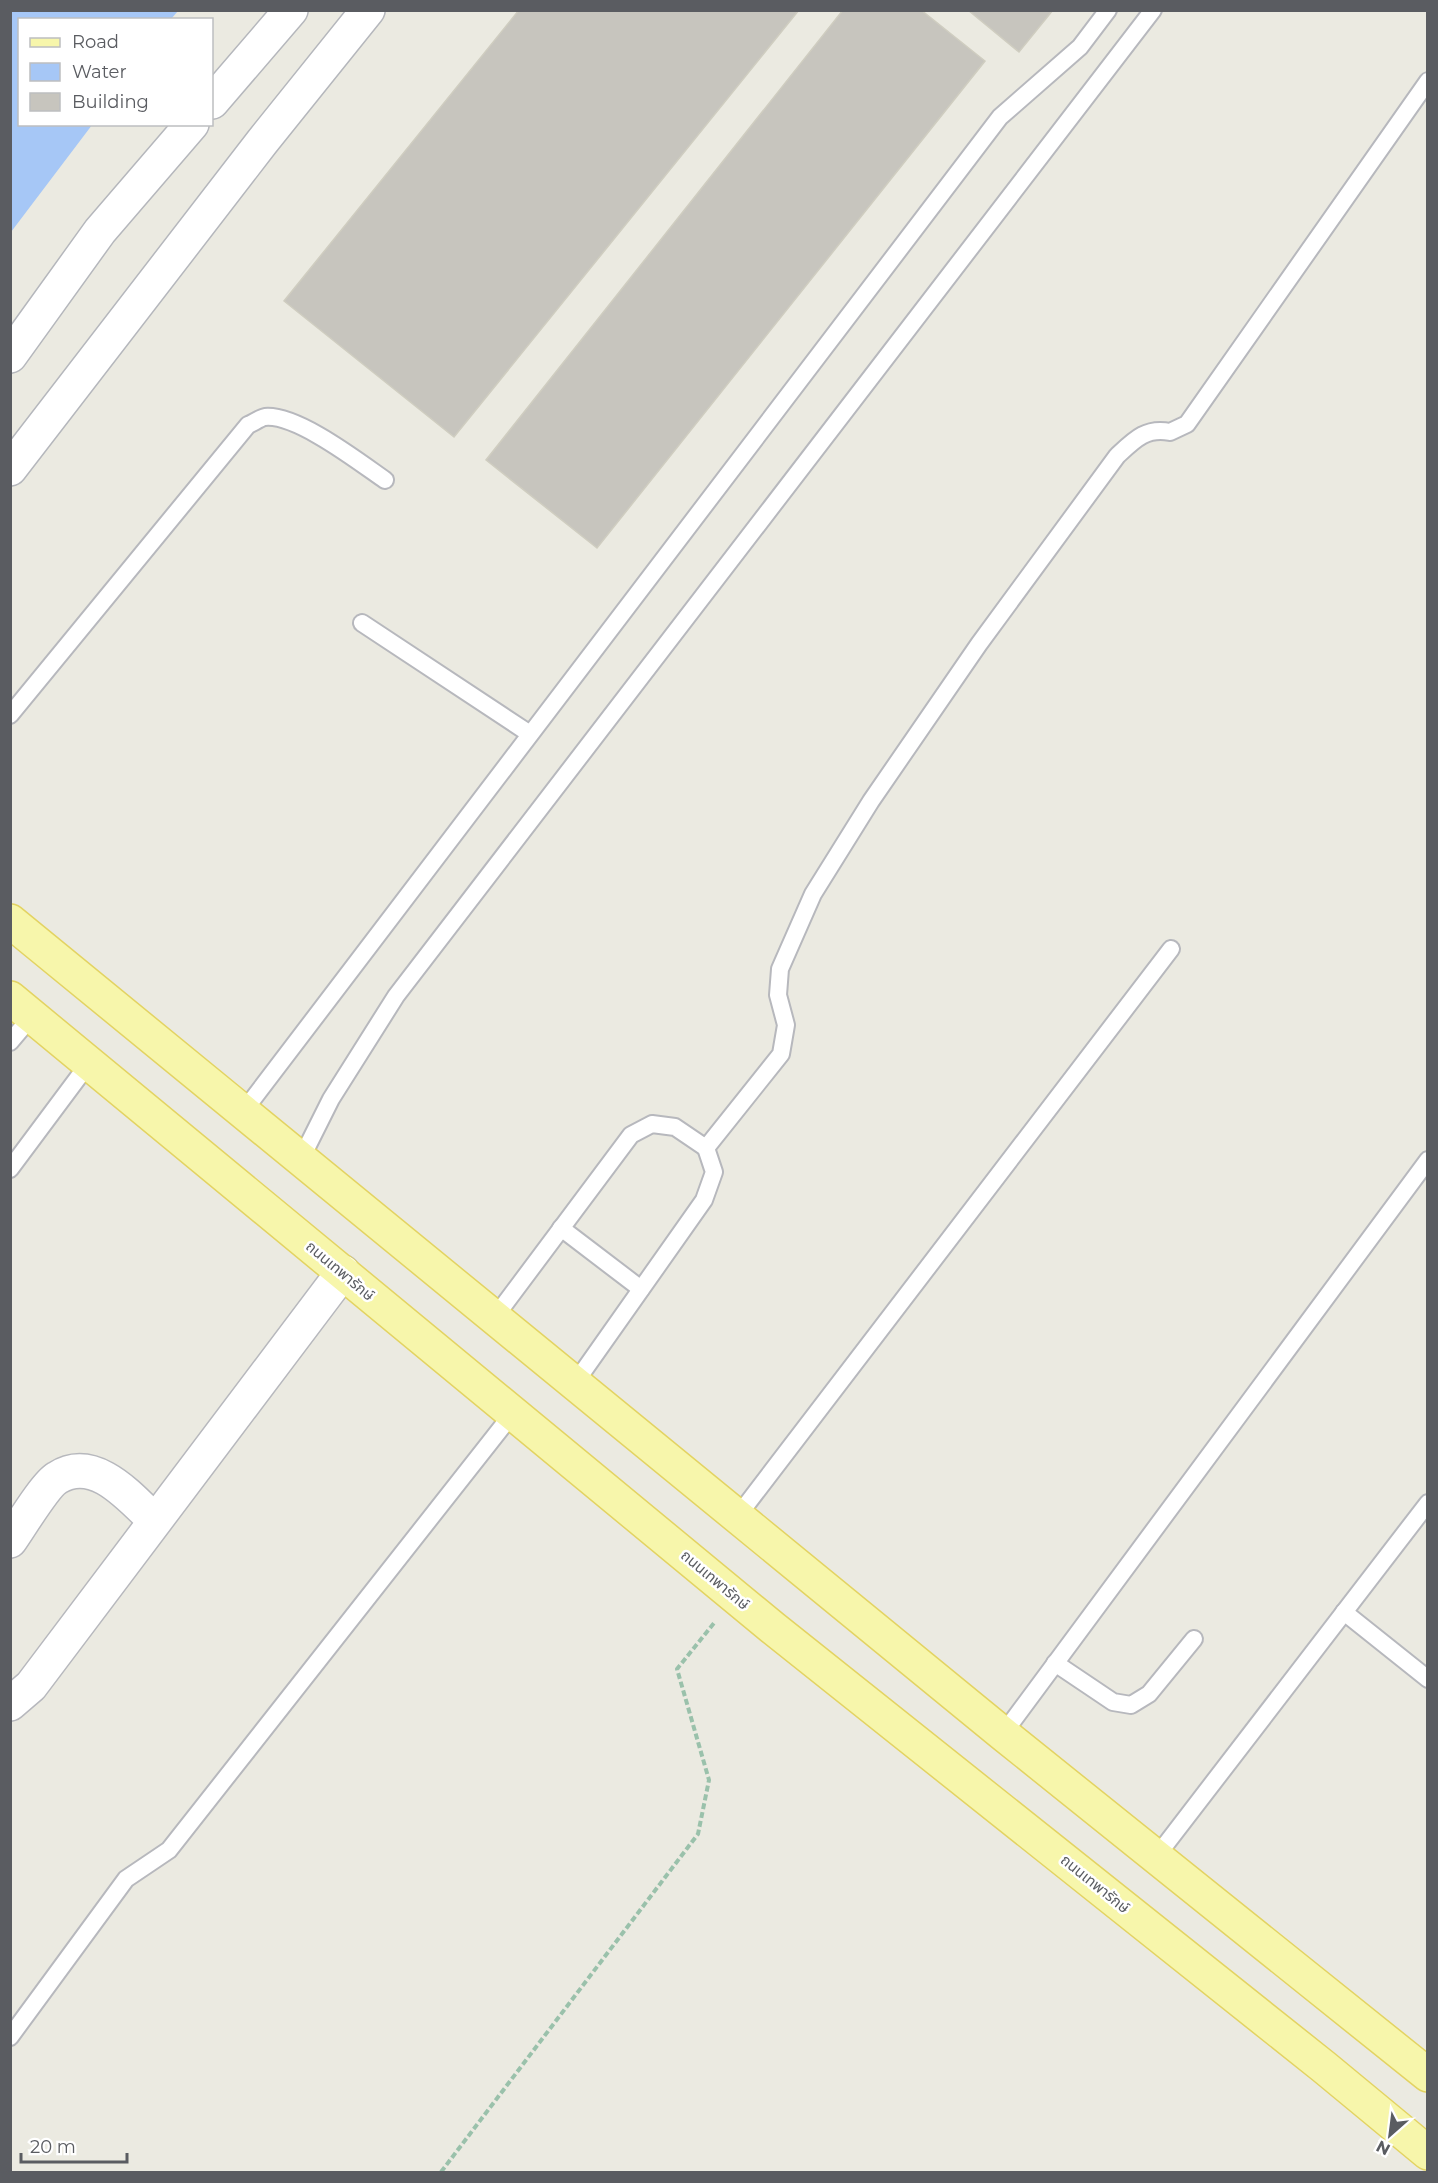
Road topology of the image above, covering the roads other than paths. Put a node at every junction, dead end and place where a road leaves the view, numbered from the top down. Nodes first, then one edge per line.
1 (291, 10) edge
2 (368, 10) edge
3 (1108, 10) edge
4 (1153, 10) edge
5 (1428, 81) edge
6 (213, 101) edge
7 (190, 126) edge
8 (10, 356) edge
9 (10, 469) edge
10 (386, 480) dead end
11 (362, 623) dead end
12 (10, 715) edge
13 (530, 734) junction
14 (10, 921) edge
15 (1171, 949) dead end
16 (21, 1007) edge
17 (10, 1042) edge
18 (89, 1063) junction
19 (243, 1112) junction
20 (706, 1148) junction
21 (301, 1159) junction
22 (1428, 1160) edge
23 (10, 1168) edge
24 (561, 1228) junction
25 (343, 1272) junction
26 (641, 1289) junction
27 (495, 1317) junction
28 (575, 1383) junction
29 (513, 1413) junction
30 (1428, 1503) edge
31 (737, 1517) junction
32 (154, 1520) junction
33 (10, 1541) edge
34 (1344, 1612) junction
35 (1194, 1639) dead end
36 (1055, 1664) junction
37 (1428, 1679) edge
38 (10, 1704) edge
39 (1003, 1734) junction
40 (1156, 1857) junction
41 (10, 2037) edge
42 (1428, 2075) edge
43 (1428, 2153) edge

1 - 6 main road
2 - 9 main road
3 - 13 lane
4 - 21 lane
5 - 20 lane
7 - 8 main road
10 - 12 lane
11 - 13 lane
13 - 19 lane
14 - 19 main road
15 - 31 lane
16 - 17 lane
16 - 18 main road, ถนนเทพารักษ์
18 - 23 lane
18 - 25 main road, ถนนเทพารักษ์
19 - 21 main road
20 - 24 lane
20 - 26 lane
21 - 27 main road
22 - 36 lane
24 - 26 lane
24 - 27 lane
25 - 29 main road, ถนนเทพารักษ์
25 - 32 main road
26 - 28 lane
27 - 28 main road
28 - 31 main road
29 - 41 lane
29 - 43 main road, ถนนเทพารักษ์
30 - 34 lane
31 - 39 main road
32 - 33 main road
32 - 38 main road
34 - 37 lane
34 - 40 lane
35 - 36 lane
36 - 39 lane
39 - 40 main road
40 - 42 main road

